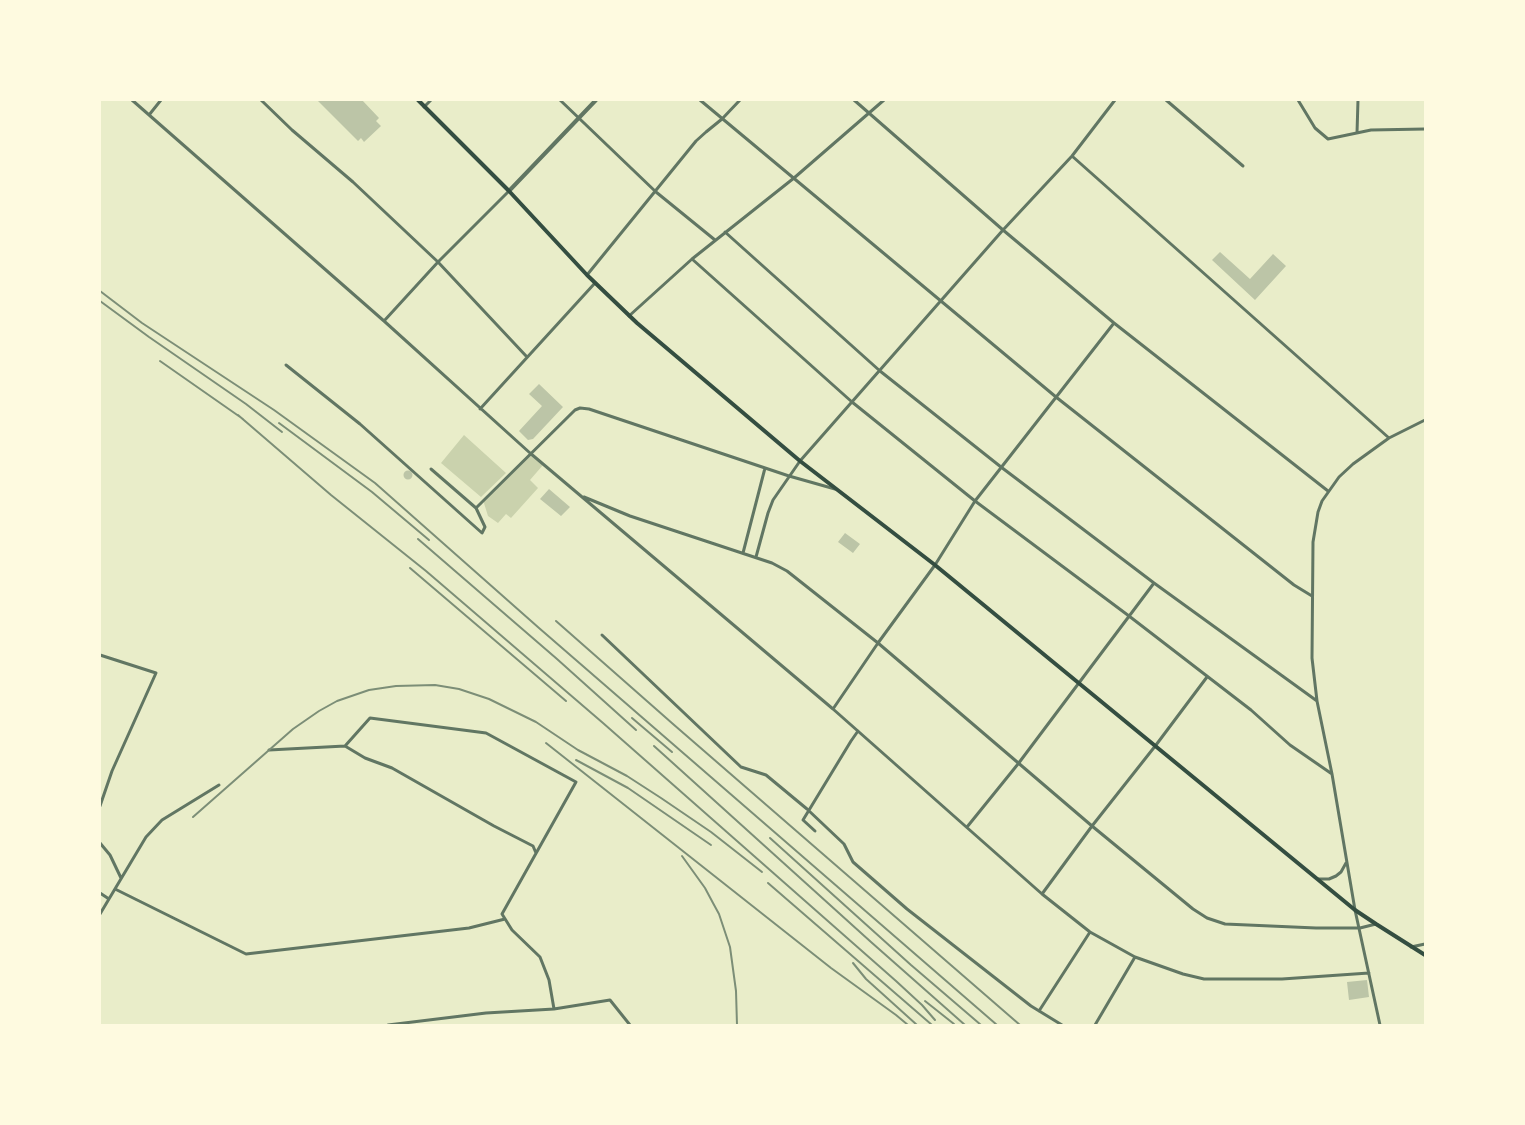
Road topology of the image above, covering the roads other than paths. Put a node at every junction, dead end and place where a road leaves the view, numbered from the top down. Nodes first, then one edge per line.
1 (132, 100) edge
2 (161, 100) edge
3 (261, 100) edge
4 (418, 100) edge
5 (431, 100) edge
6 (560, 100) edge
7 (596, 100) edge
8 (700, 100) edge
9 (740, 100) edge
10 (854, 100) edge
11 (884, 100) edge
12 (1116, 100) edge
13 (1166, 100) edge
14 (1298, 100) edge
15 (1358, 100) edge
16 (424, 107) junction
17 (869, 113) junction
18 (149, 115) junction
19 (579, 119) junction
20 (722, 119) junction
21 (1425, 129) edge
22 (1357, 133) junction
23 (1072, 156) junction
24 (1243, 166) dead end
25 (794, 178) junction
26 (510, 191) junction
27 (656, 192) junction
28 (1003, 230) junction
29 (725, 232) junction
30 (715, 240) junction
31 (692, 259) junction
32 (438, 262) junction
33 (587, 275) junction
34 (595, 283) junction
35 (940, 301) junction
36 (629, 316) junction
37 (384, 321) junction
38 (1114, 323) junction
39 (527, 357) junction
40 (286, 365) dead end
41 (880, 371) junction
42 (1056, 397) junction
43 (852, 402) junction
44 (480, 409) junction
45 (1425, 420) edge
46 (1389, 438) junction
47 (530, 453) junction
48 (800, 461) junction
49 (1001, 467) junction
50 (765, 468) junction
51 (431, 469) dead end
52 (789, 476) junction
53 (838, 490) junction
54 (1328, 491) junction
55 (582, 496) junction
56 (975, 501) junction
57 (476, 508) junction
58 (743, 553) junction
59 (756, 557) junction
60 (935, 565) junction
61 (1154, 582) junction
62 (1312, 596) junction
63 (1129, 616) junction
64 (602, 635) dead end
65 (878, 643) junction
66 (100, 655) edge
67 (1208, 677) junction
68 (1080, 683) junction
69 (1317, 701) junction
70 (833, 709) junction
71 (858, 731) junction
72 (1156, 745) junction
73 (344, 746) junction
74 (270, 750) dead end
75 (1018, 764) junction
76 (1332, 774) junction
77 (219, 785) dead end
78 (100, 806) edge
79 (810, 812) junction
80 (1092, 826) junction
81 (967, 827) junction
82 (815, 831) dead end
83 (100, 843) edge
84 (536, 853) junction
85 (1347, 863) junction
86 (121, 879) junction
87 (1318, 879) junction
88 (115, 889) junction
89 (100, 893) edge
90 (1042, 894) junction
91 (109, 899) junction
92 (1356, 910) junction
93 (100, 914) edge
94 (505, 918) junction
95 (1376, 924) junction
96 (1360, 928) junction
97 (1090, 932) junction
98 (1425, 944) edge
99 (1411, 947) junction
100 (1425, 955) edge
101 (1135, 957) junction
102 (1369, 974) junction
103 (554, 1009) junction
104 (1039, 1011) junction
105 (388, 1025) edge
106 (630, 1025) edge
107 (1062, 1025) edge
108 (1095, 1025) edge
109 (1380, 1025) edge

1 - 18 street
2 - 18 street
3 - 32 street
4 - 16 main road
5 - 16 street
6 - 19 street
7 - 19 street
8 - 20 street
9 - 20 street
10 - 17 street
11 - 17 street
12 - 23 street
13 - 24 street
14 - 22 street
15 - 22 street
16 - 26 main road
17 - 25 street
17 - 28 street
18 - 37 street
19 - 26 street
19 - 27 street
20 - 25 street
20 - 27 street
21 - 22 street
23 - 28 street
23 - 46 street
25 - 29 street
25 - 35 street
26 - 32 street
26 - 33 main road
27 - 30 street
27 - 33 street
28 - 35 street
28 - 38 street
29 - 30 street
29 - 41 street
30 - 31 street
31 - 36 street
31 - 43 street
32 - 37 street
32 - 39 street
33 - 34 main road
34 - 36 main road
34 - 39 street
35 - 41 street
35 - 42 street
36 - 48 main road
37 - 44 street
38 - 42 street
38 - 54 street
39 - 44 street
40 - 57 street
41 - 43 street
41 - 49 street
42 - 49 street
42 - 62 street
43 - 48 street
43 - 56 street
44 - 47 street
45 - 46 street
46 - 54 street
47 - 50 street
47 - 55 street
47 - 57 street
48 - 52 street
48 - 53 main road
49 - 56 street
49 - 61 street
50 - 52 street
50 - 58 street
51 - 57 street
52 - 53 street
52 - 59 street
53 - 60 main road
54 - 62 street
55 - 58 street
55 - 70 street
56 - 60 street
56 - 63 street
58 - 59 street
59 - 65 street
60 - 65 street
60 - 68 main road
61 - 63 street
61 - 69 street
62 - 69 street
63 - 67 street
63 - 68 street
64 - 79 street
65 - 70 street
65 - 75 street
66 - 78 street
67 - 72 street
67 - 76 street
68 - 72 main road
68 - 75 street
69 - 76 street
70 - 71 street
71 - 79 street
71 - 81 street
72 - 80 street
72 - 87 main road
73 - 74 street
73 - 84 street
73 - 84 street
75 - 80 street
75 - 81 street
76 - 85 street
77 - 86 street
79 - 82 street
79 - 104 street
80 - 90 street
80 - 96 street
81 - 90 street
83 - 86 street
84 - 94 street
85 - 87 street
85 - 92 street
86 - 88 street
87 - 92 main road
88 - 91 street
88 - 94 street
89 - 91 street
90 - 97 street
91 - 93 street
92 - 95 main road
92 - 96 street
94 - 103 street
95 - 96 street
95 - 99 main road
96 - 102 street
97 - 101 street
97 - 104 street
98 - 99 street
99 - 100 main road
101 - 102 street
101 - 108 street
102 - 109 street
103 - 105 street
103 - 106 street
104 - 107 street

